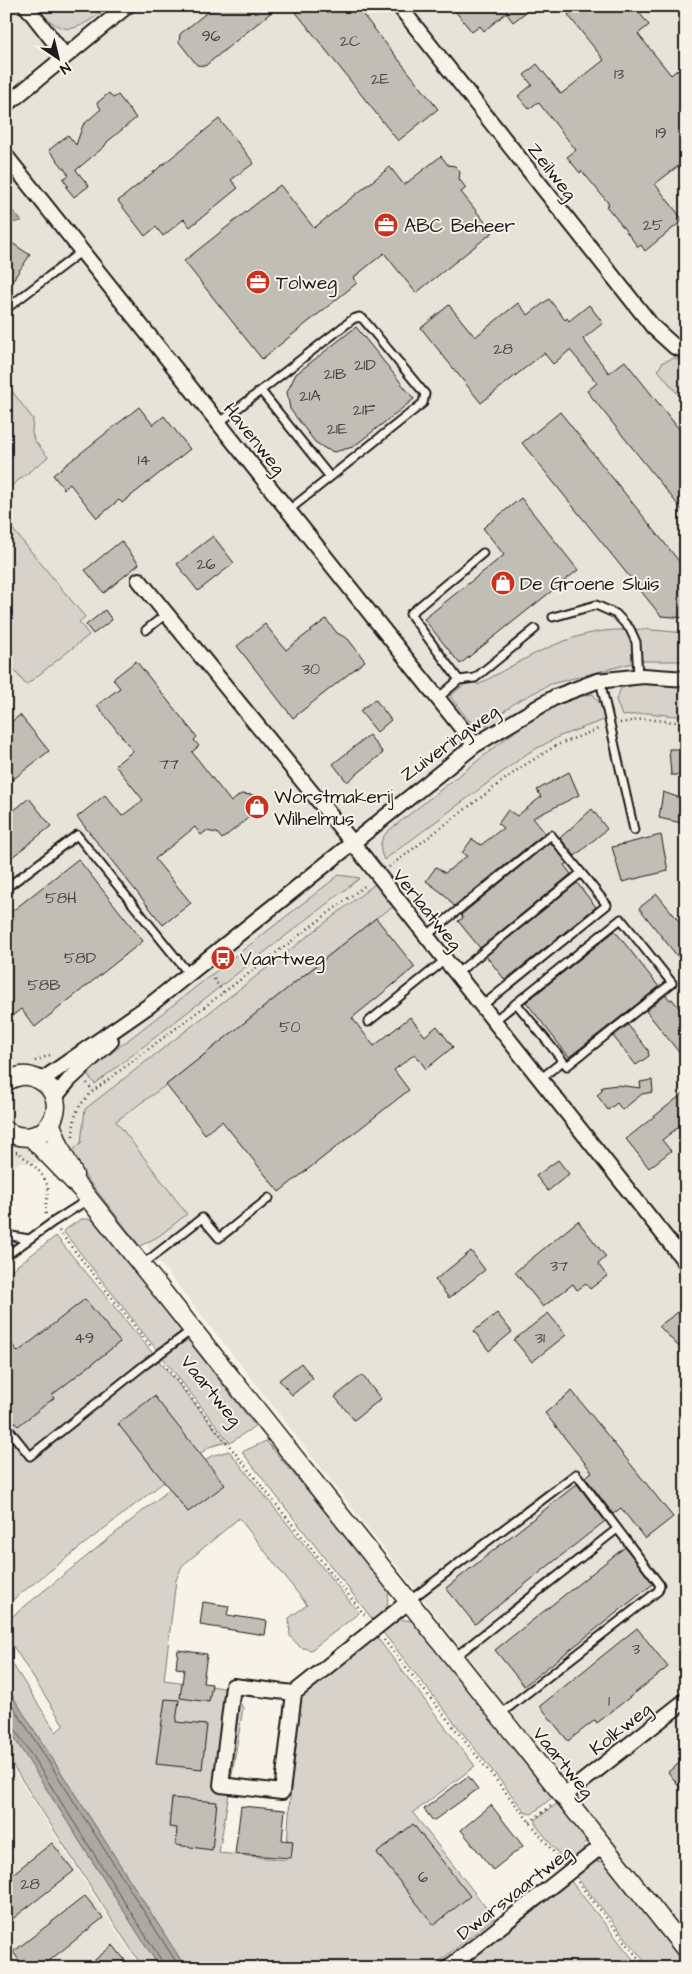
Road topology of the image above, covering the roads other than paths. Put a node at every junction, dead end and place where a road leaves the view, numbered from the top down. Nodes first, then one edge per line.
1 (26, 6) edge
2 (127, 6) edge
3 (399, 6) edge
4 (65, 56) junction
5 (6, 105) edge
6 (6, 156) edge
7 (82, 251) junction
8 (6, 309) edge
9 (686, 351) edge
10 (261, 391) junction
11 (220, 424) junction
12 (330, 477) junction
13 (289, 510) junction
14 (483, 553) dead end
15 (139, 580) dead end
16 (166, 614) junction
17 (553, 617) dead end
18 (535, 629) dead end
19 (146, 630) dead end
20 (638, 676) junction
21 (686, 679) edge
22 (459, 680) junction
23 (600, 680) junction
24 (438, 698) junction
25 (475, 745) junction
26 (634, 830) dead end
27 (352, 842) junction
28 (581, 873) junction
29 (6, 888) edge
30 (426, 936) junction
31 (445, 960) junction
32 (189, 974) junction
33 (456, 974) junction
34 (516, 1003) junction
35 (150, 1005) junction
36 (482, 1007) junction
37 (493, 1021) junction
38 (368, 1022) dead end
39 (563, 1061) junction
40 (8, 1078) edge
41 (42, 1080) junction
42 (540, 1080) junction
43 (55, 1097) junction
44 (50, 1125) junction
45 (7, 1132) edge
46 (31, 1137) junction
47 (85, 1194) junction
48 (269, 1198) dead end
49 (6, 1235) edge
50 (29, 1239) junction
51 (6, 1256) edge
52 (686, 1263) edge
53 (142, 1265) junction
54 (194, 1329) junction
55 (6, 1426) edge
56 (617, 1529) junction
57 (408, 1602) junction
58 (453, 1658) junction
59 (294, 1693) junction
60 (686, 1700) edge
61 (499, 1715) junction
62 (564, 1796) junction
63 (603, 1845) junction
64 (686, 1950) edge
65 (448, 1968) edge

1 - 4 street
2 - 4 street
3 - 9 street, Zeilweg
4 - 5 street
6 - 7 street, Havenweg
7 - 8 lane
7 - 11 street, Havenweg
10 - 11 lane
10 - 12 lane
10 - 12 lane
11 - 13 street, Havenweg
12 - 13 lane
13 - 24 street, Havenweg
14 - 22 lane
15 - 16 street, Verlaatweg
16 - 19 lane
16 - 27 street, Verlaatweg
17 - 20 lane
18 - 22 lane
20 - 21 street, Zuiveringweg
20 - 23 street, Zuiveringweg
22 - 24 lane
23 - 25 street, Zuiveringweg
23 - 26 lane
24 - 25 street, Havenweg
25 - 27 street, Zuiveringweg
27 - 30 street, Verlaatweg
27 - 32 street, Zuiveringweg
28 - 30 lane
28 - 33 lane
28 - 36 lane
29 - 32 lane
30 - 31 street, Verlaatweg
31 - 33 street, Verlaatweg
31 - 38 lane
32 - 35 street, Zuiveringweg
33 - 36 street, Verlaatweg
34 - 37 lane
34 - 39 lane
34 - 39 lane
35 - 41 street, Zuiveringweg
35 - 43 street, Zuiveringweg
36 - 37 street, Verlaatweg
37 - 42 street, Verlaatweg
39 - 42 lane
40 - 41 street
41 - 43 street
42 - 52 street, Verlaatweg
43 - 44 street
44 - 46 street
44 - 47 street, Vaartweg
45 - 46 street
46 - 47 street, Vaartweg
47 - 50 lane
47 - 53 street, Vaartweg
48 - 53 lane
49 - 50 lane
50 - 51 lane
53 - 54 street, Vaartweg
54 - 55 lane
54 - 57 street, Vaartweg
56 - 57 lane
56 - 58 lane
56 - 61 lane
57 - 58 street, Vaartweg
57 - 59 street
58 - 61 street, Vaartweg
59 - 59 street
60 - 62 street, Kolkweg
61 - 62 street, Vaartweg
62 - 63 street, Vaartweg
63 - 64 street, Vaartweg
63 - 65 street, Dwarsvaartweg

